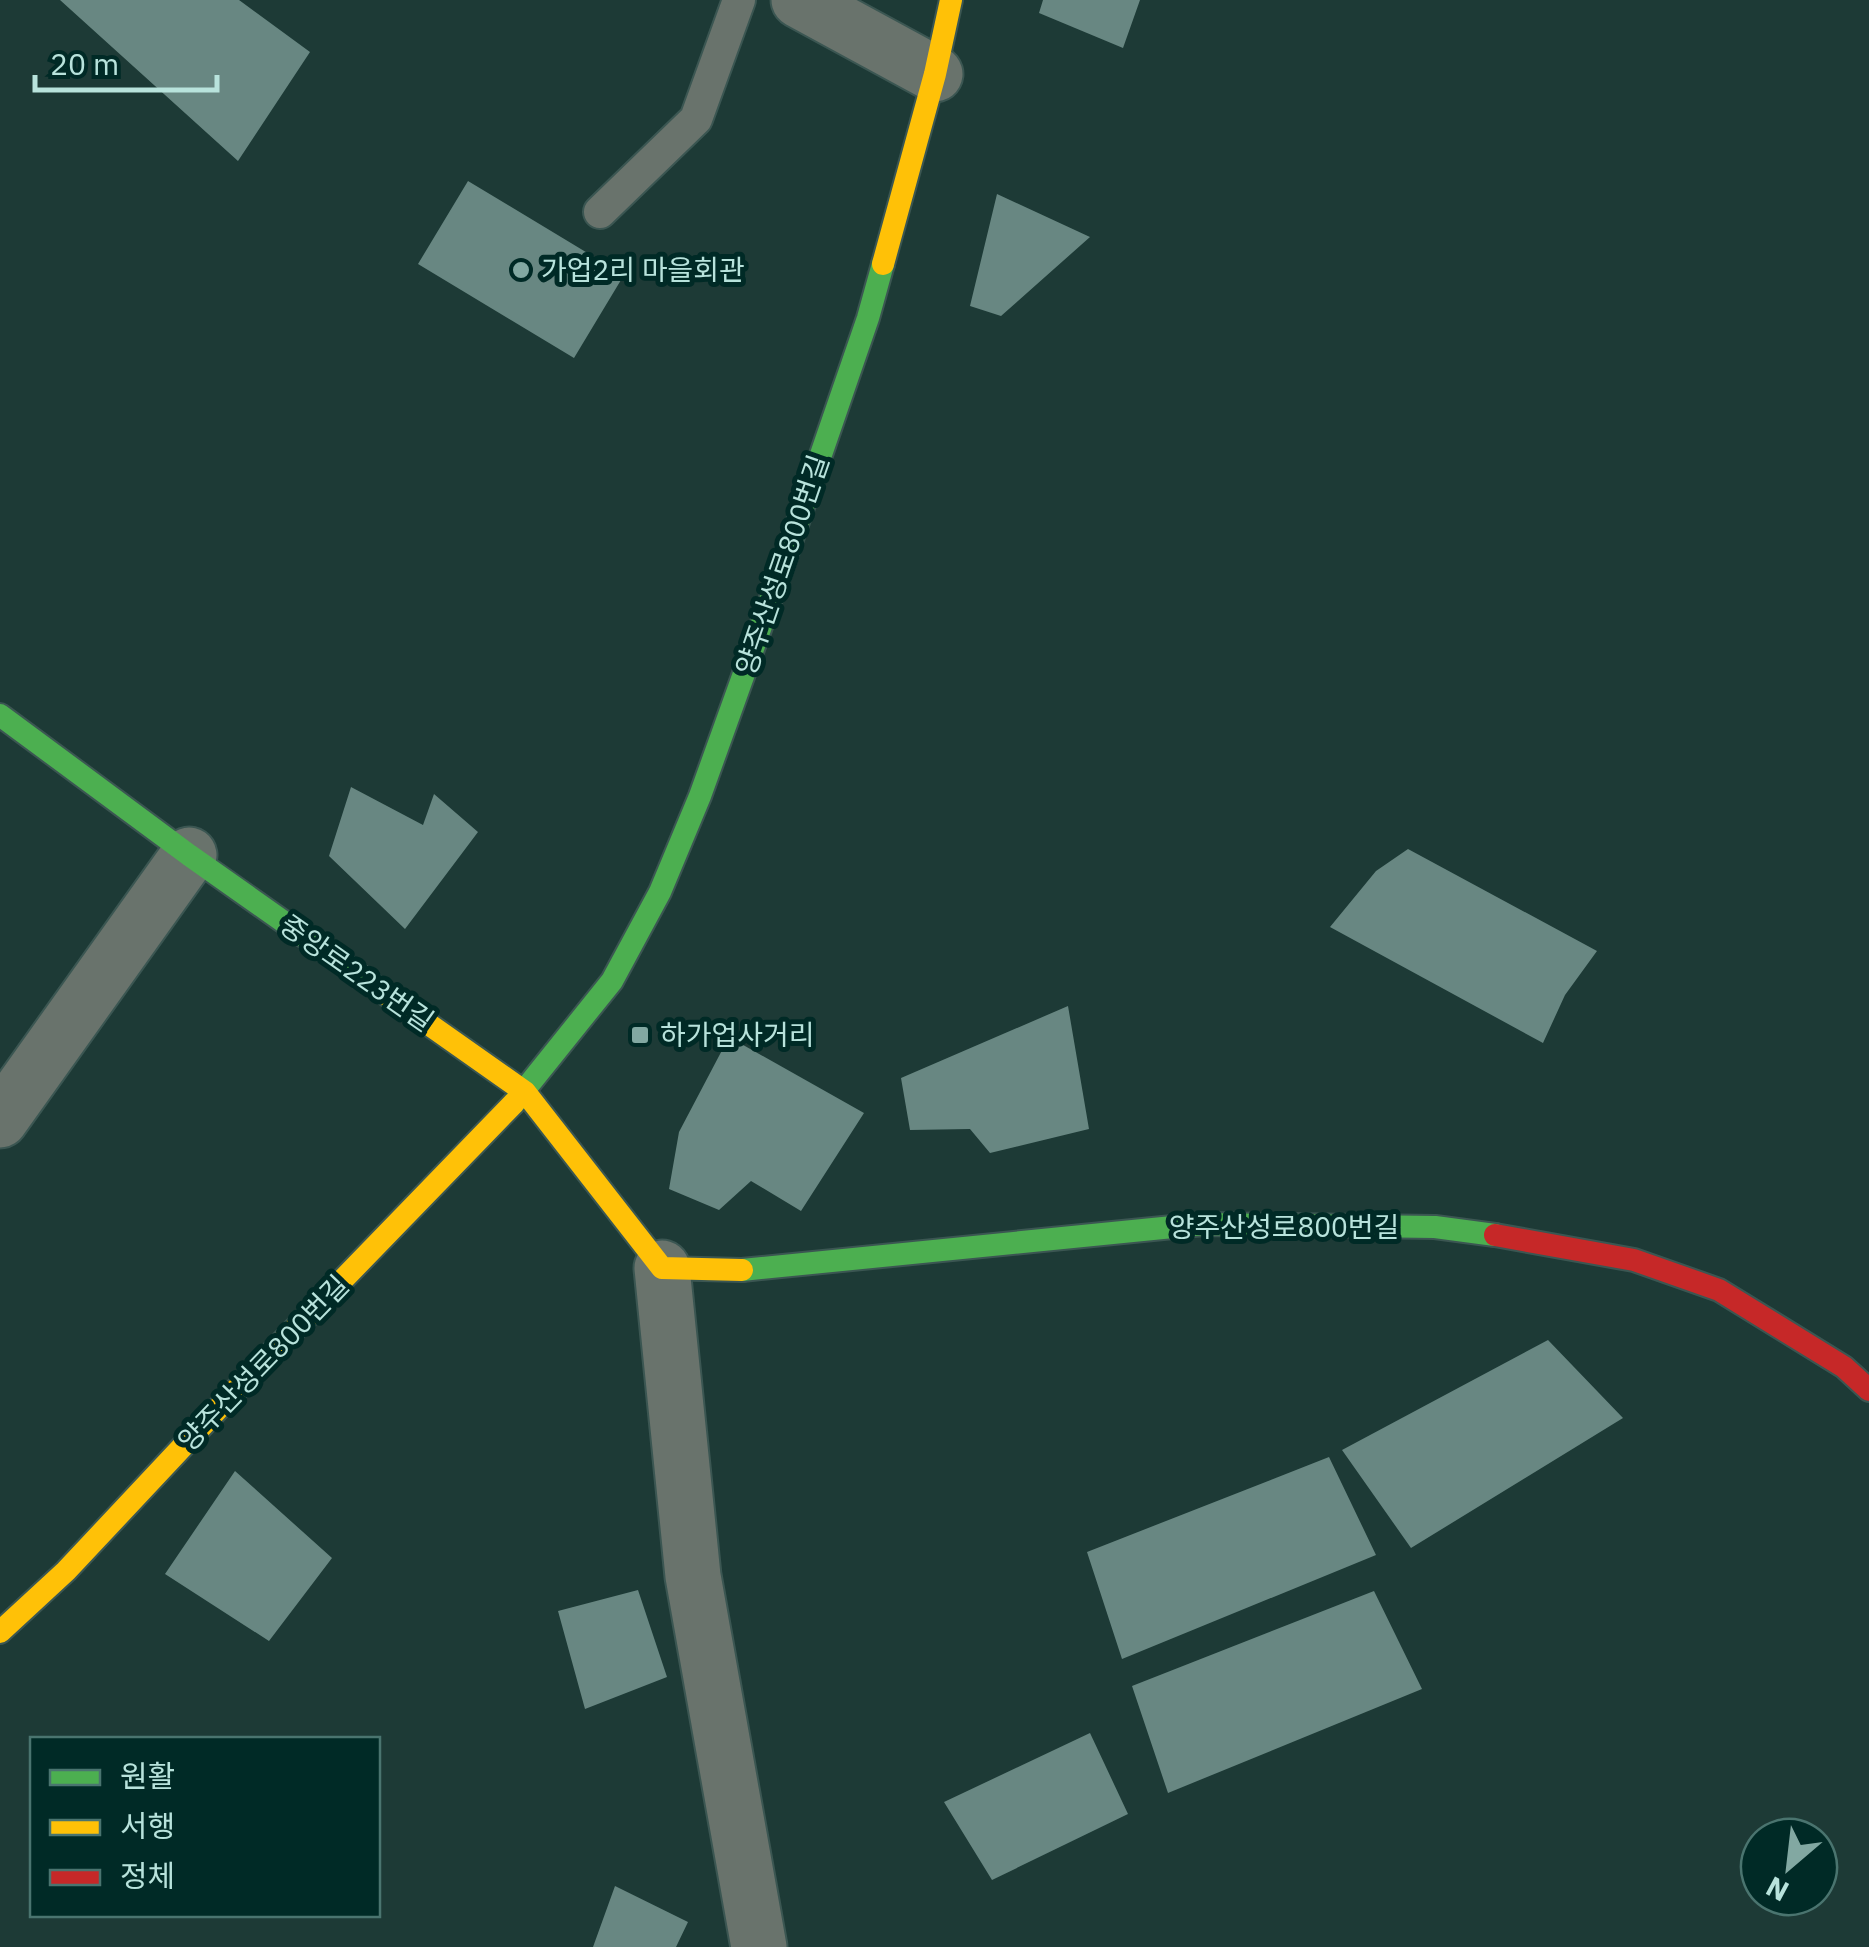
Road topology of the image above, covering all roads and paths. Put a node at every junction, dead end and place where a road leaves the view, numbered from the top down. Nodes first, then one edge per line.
1 (739, 0) edge
2 (799, 0) edge
3 (951, 0) edge
4 (934, 74) junction
5 (600, 212) dead end
6 (0, 715) edge
7 (188, 855) junction
8 (525, 1092) junction
9 (0, 1120) edge
10 (662, 1268) junction
11 (1869, 1390) edge
12 (0, 1632) edge
13 (759, 1947) edge

1 - 5 lane
2 - 4 street
3 - 4 street, 양주산성로800번길
4 - 8 street, 양주산성로800번길
6 - 7 street, 중앙로223번길
7 - 8 street, 중앙로223번길
7 - 9 street
8 - 10 street
8 - 12 street, 양주산성로800번길
10 - 11 street, 양주산성로800번길
10 - 13 street

